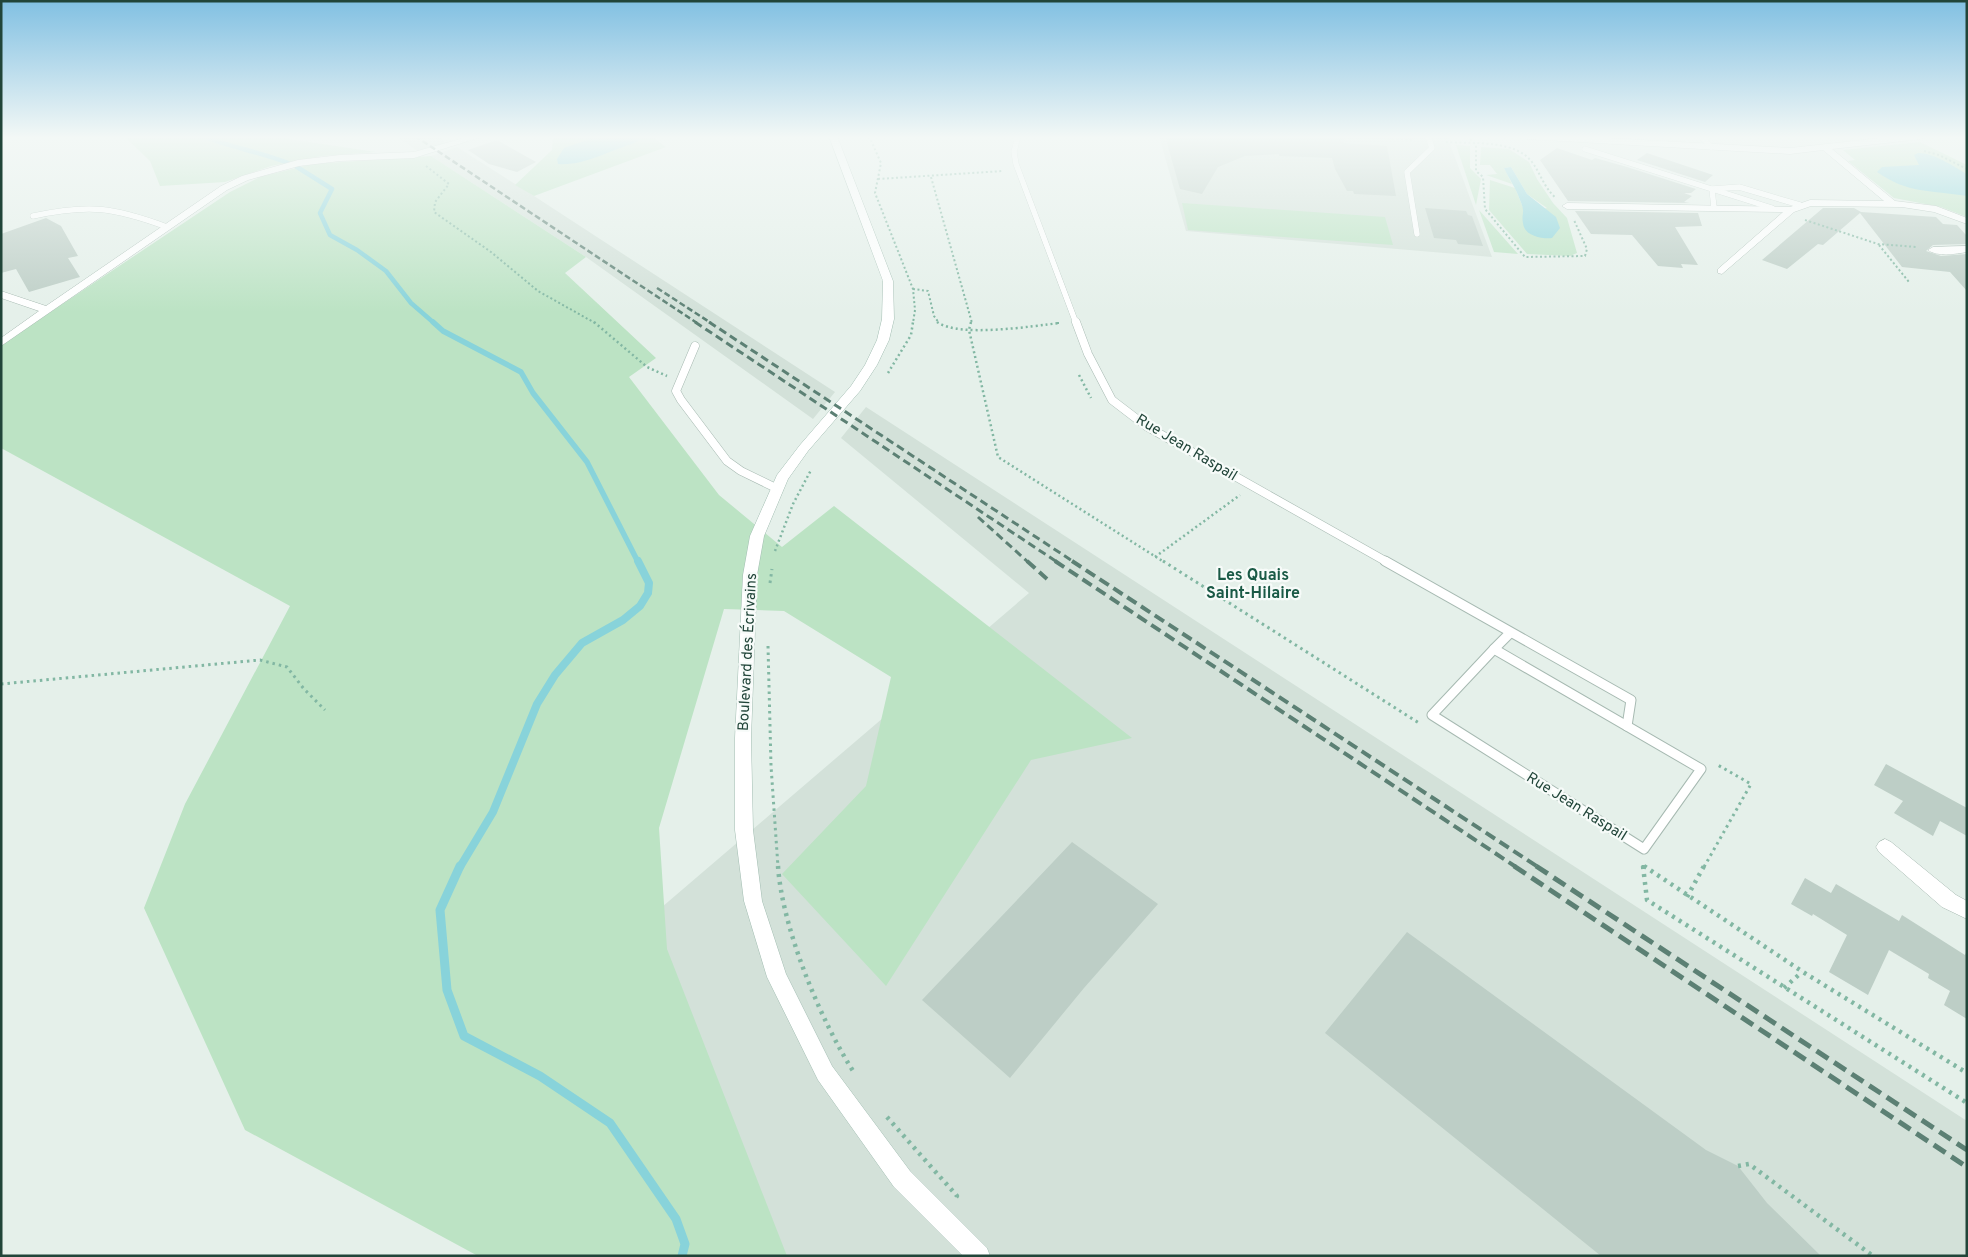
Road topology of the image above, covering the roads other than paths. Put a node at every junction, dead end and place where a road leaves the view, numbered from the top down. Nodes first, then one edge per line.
1 (214, 195) edge
2 (855, 195) edge
3 (1028, 195) edge
4 (1411, 195) edge
5 (1713, 195) edge
6 (1730, 195) edge
7 (1755, 195) edge
8 (1881, 195) edge
9 (1892, 204) junction
10 (1568, 206) road end
11 (1714, 208) junction
12 (1772, 208) junction
13 (1791, 211) junction
14 (33, 216) dead end
15 (1967, 221) edge
16 (167, 227) junction
17 (1417, 234) dead end
18 (1967, 248) edge
19 (1933, 250) road end
20 (1722, 271) dead end
21 (1, 294) edge
22 (48, 310) junction
23 (1, 342) edge
24 (695, 346) dead end
25 (776, 488) junction
26 (1510, 633) junction
27 (1494, 649) junction
28 (1627, 726) junction
29 (1885, 847) dead end
30 (1967, 911) edge
31 (979, 1256) edge

1 - 16 street
2 - 25 street, Boulevard des Écrivains
3 - 26 lane, Rue Jean Raspail
4 - 17 lane
5 - 11 lane
6 - 12 lane
7 - 13 lane
8 - 9 street
9 - 13 street
9 - 15 street
10 - 11 street
11 - 12 street
12 - 13 street
13 - 20 street
14 - 16 lane
16 - 22 street
18 - 19 street
21 - 22 street
22 - 23 street
24 - 25 lane
25 - 31 street, Boulevard des Écrivains
26 - 27 lane, Rue Jean Raspail
26 - 28 lane, Rue Jean Raspail
27 - 28 lane, Rue Jean Raspail
27 - 28 lane, Rue Jean Raspail
29 - 30 street

